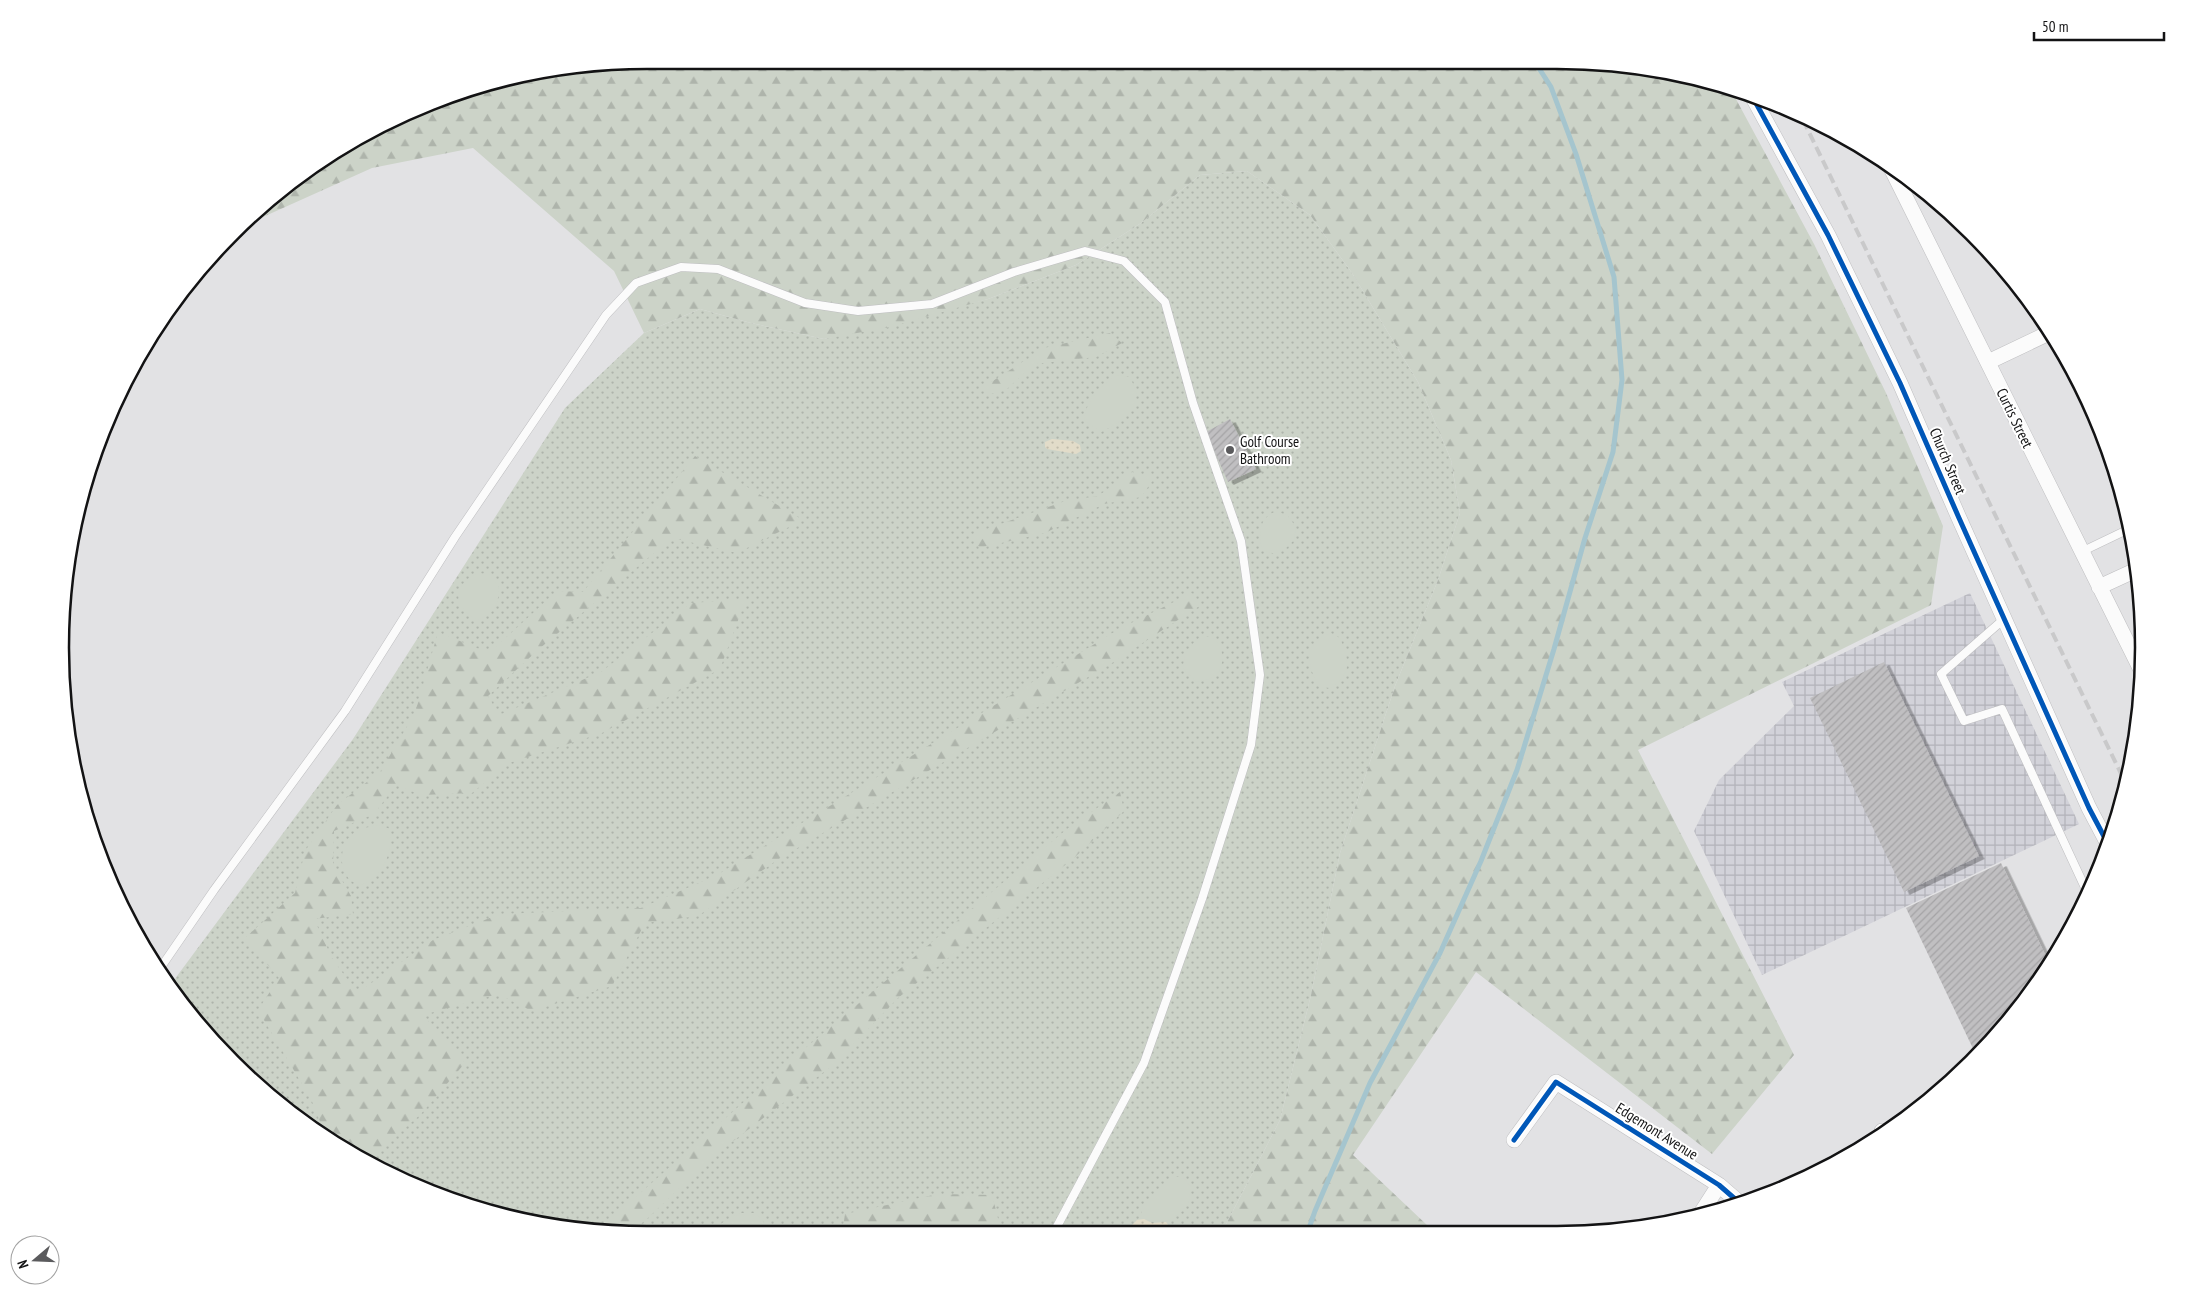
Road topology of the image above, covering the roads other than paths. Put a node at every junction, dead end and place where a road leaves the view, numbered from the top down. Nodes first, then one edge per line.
1 (1757, 104) edge
2 (1897, 179) edge
3 (2044, 335) edge
4 (1988, 362) junction
5 (2123, 532) edge
6 (2081, 552) junction
7 (2130, 573) edge
8 (2099, 587) junction
9 (2004, 620) junction
10 (2135, 658) edge
11 (2104, 836) edge
12 (2084, 885) edge
13 (163, 964) edge
14 (1514, 1140) dead end
15 (1719, 1185) junction
16 (1735, 1198) edge
17 (1705, 1207) edge
18 (1057, 1226) edge

1 - 9 street, Church Street
2 - 4 street, Curtis Street
3 - 4 street
4 - 6 street, Curtis Street
5 - 6 lane
6 - 8 street, Curtis Street
7 - 8 street
8 - 10 street, Curtis Street
9 - 11 street, Church Street
9 - 12 lane
13 - 18 lane
14 - 15 street, Edgemont Avenue
15 - 16 street, Edgemont Avenue
15 - 17 street

